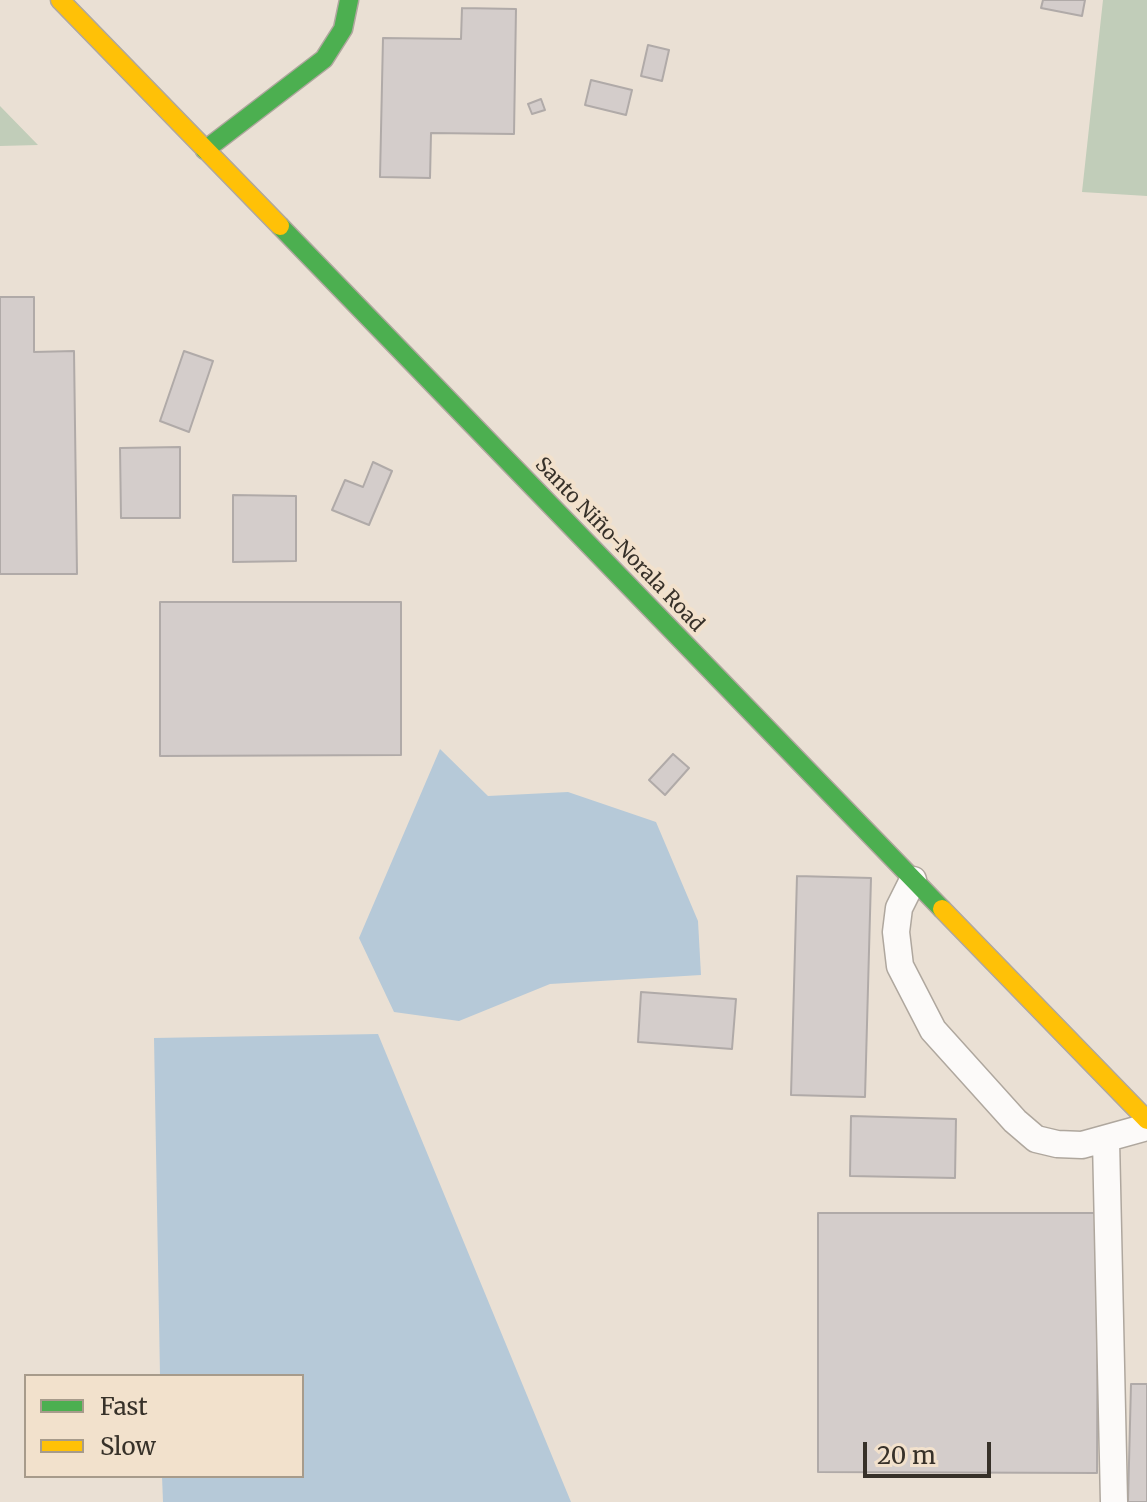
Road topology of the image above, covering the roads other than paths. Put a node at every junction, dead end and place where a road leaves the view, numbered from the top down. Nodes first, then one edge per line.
1 (60, 0) edge
2 (349, 0) edge
3 (205, 150) junction
4 (913, 880) junction
5 (1147, 1120) edge
6 (1147, 1127) edge
7 (1106, 1140) junction
8 (1114, 1502) edge

1 - 3 main road, Santo Niño-Norala Road
2 - 3 main road
3 - 4 main road, Santo Niño-Norala Road
4 - 5 main road, Santo Niño-Norala Road
4 - 7 lane
6 - 7 lane
7 - 8 lane

